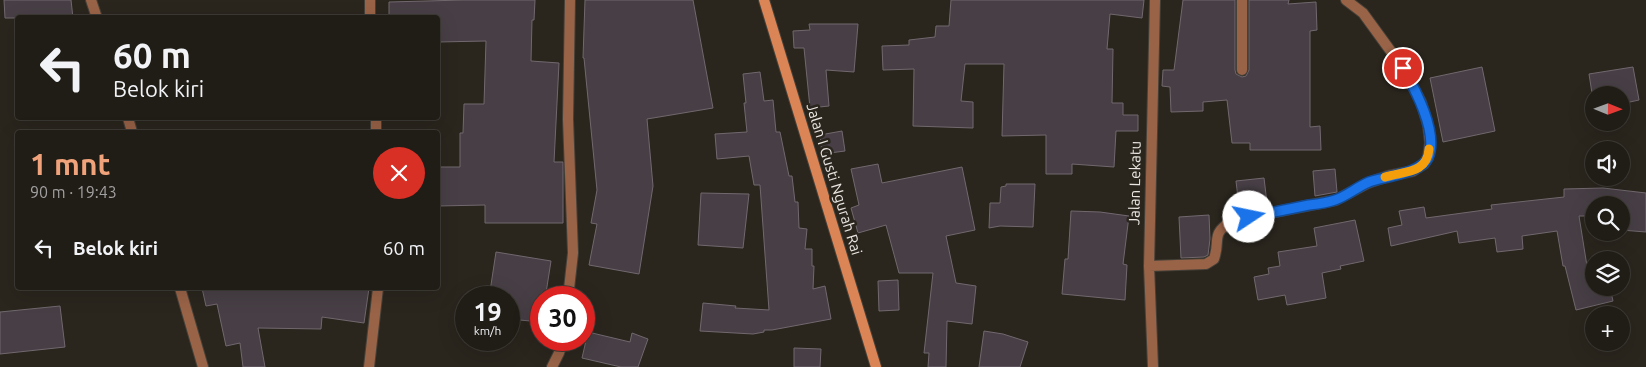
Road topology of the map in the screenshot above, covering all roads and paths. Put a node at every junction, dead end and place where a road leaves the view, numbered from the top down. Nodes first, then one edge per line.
1 (91, 0) edge
2 (370, 0) edge
3 (570, 0) edge
4 (764, 0) edge
5 (1155, 0) edge
6 (1242, 0) edge
7 (1346, 0) edge
8 (96, 15) edge
9 (370, 15) edge
10 (1242, 70) dead end
11 (1149, 266) junction
12 (569, 286) edge
13 (181, 290) edge
14 (378, 290) edge
15 (560, 351) edge
16 (203, 367) edge
17 (369, 367) edge
18 (552, 367) edge
19 (876, 367) edge
20 (1153, 367) edge

1 - 8 street
2 - 9 street
3 - 12 street
4 - 19 main road, Jalan I Gusti Ngurah Rai
5 - 11 street, Jalan Lekatu
6 - 10 street
7 - 11 street
11 - 20 street, Jalan Lekatu
13 - 16 street
14 - 17 street
15 - 18 street

